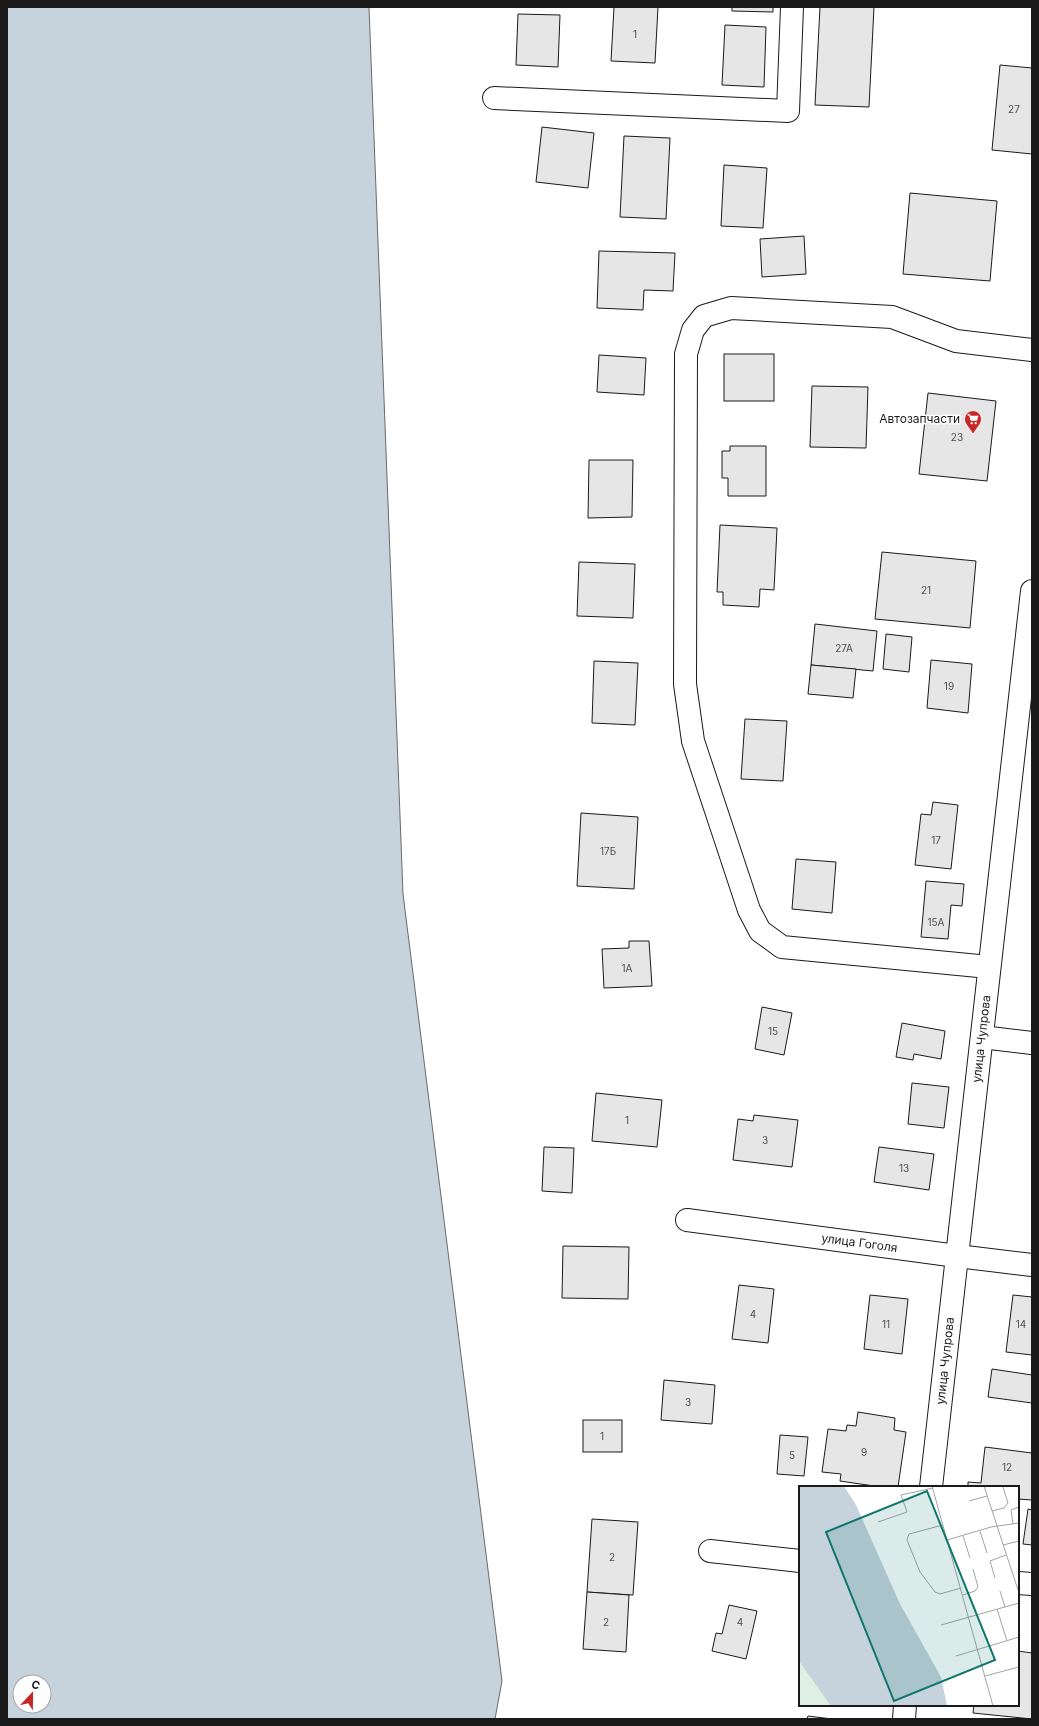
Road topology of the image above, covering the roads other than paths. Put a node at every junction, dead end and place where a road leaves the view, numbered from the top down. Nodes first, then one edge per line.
1 (792, 7) edge
2 (494, 98) dead end
3 (1032, 350) edge
4 (1032, 591) edge
5 (989, 967) junction
6 (982, 1037) junction
7 (1032, 1043) edge
8 (686, 1220) dead end
9 (956, 1256) junction
10 (1032, 1265) edge
11 (931, 1486) edge
12 (710, 1551) dead end
13 (799, 1561) edge
14 (1019, 1583) edge
15 (1032, 1584) edge
16 (905, 1706) edge
17 (904, 1719) edge

1 - 2 street
3 - 5 street
4 - 5 street, улица Чупрова
5 - 6 street, улица Чупрова
6 - 7 street
6 - 9 street, улица Чупрова
8 - 9 street, улица Гоголя
9 - 10 street, улица Гоголя
9 - 11 street, улица Чупрова
12 - 13 street
14 - 15 street
16 - 17 street

